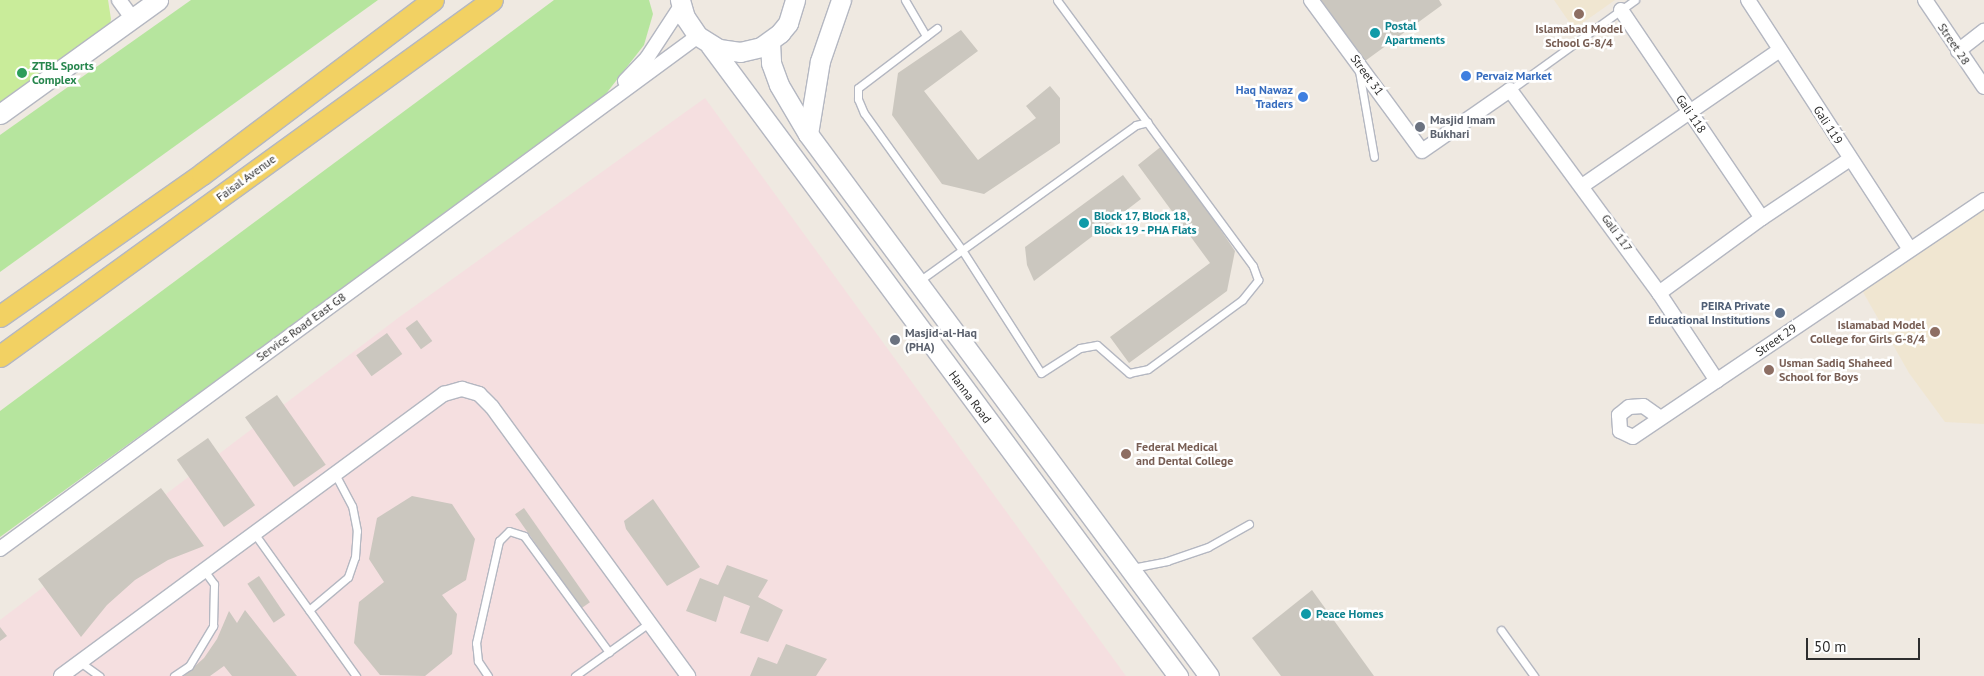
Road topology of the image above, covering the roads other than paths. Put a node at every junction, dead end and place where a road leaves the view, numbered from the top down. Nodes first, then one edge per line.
1 (119, 0) edge
2 (158, 0) edge
3 (433, 0) edge
4 (492, 0) edge
5 (795, 0) edge
6 (841, 0) edge
7 (904, 0) edge
8 (1057, 0) edge
9 (1311, 0) edge
10 (1635, 0) edge
11 (1748, 0) edge
12 (1924, 0) edge
13 (681, 3) edge
14 (1621, 10) junction
15 (132, 18) junction
16 (937, 28) dead end
17 (1984, 32) edge
18 (926, 36) junction
19 (704, 40) junction
20 (770, 42) junction
21 (1780, 50) junction
22 (1958, 51) junction
23 (1358, 63) junction
24 (1984, 87) edge
25 (1510, 90) junction
26 (602, 105) junction
27 (1689, 110) junction
28 (0, 114) edge
29 (1148, 122) junction
30 (808, 134) junction
31 (1374, 157) dead end
32 (1850, 159) junction
33 (1582, 186) junction
34 (1984, 200) edge
35 (1762, 218) junction
36 (1910, 249) junction
37 (962, 250) junction
38 (917, 282) junction
39 (1659, 293) junction
40 (0, 316) edge
41 (0, 356) edge
42 (1717, 381) junction
43 (1659, 417) dead end
44 (335, 474) junction
45 (1249, 524) dead end
46 (254, 533) junction
47 (1103, 533) junction
48 (1082, 547) junction
49 (0, 549) edge
50 (1129, 568) junction
51 (204, 570) junction
52 (309, 610) junction
53 (650, 622) junction
54 (1501, 630) dead end
55 (609, 652) junction
56 (80, 662) junction
57 (61, 676) edge
58 (99, 676) edge
59 (174, 676) edge
60 (356, 676) edge
61 (488, 676) edge
62 (575, 676) edge
63 (688, 676) edge
64 (1178, 676) edge
65 (1209, 676) edge
66 (1534, 676) edge

1 - 15 street
2 - 15 street
3 - 40 main road
4 - 41 main road, Faisal Avenue
5 - 20 street
6 - 30 street
7 - 18 lane
8 - 29 lane
9 - 23 street, Street 31
10 - 14 lane
11 - 21 street, Gali 119
12 - 22 street, Street 28
13 - 19 street, Hanna Road
13 - 26 street, Service Road East G8
14 - 25 lane
14 - 27 street, Gali 118
15 - 28 street
16 - 18 lane
17 - 22 street
18 - 37 lane
19 - 20 street
19 - 26 street, Service Road East G8
19 - 48 street, Hanna Road
20 - 30 street, Hanna Road
21 - 27 street
21 - 32 street, Gali 119
22 - 24 street, Street 28
23 - 25 street, Street 31
23 - 31 lane
25 - 33 street, Gali 117
26 - 49 street, Service Road East G8
27 - 33 street
27 - 35 street, Gali 118
29 - 37 lane
29 - 37 lane
30 - 38 street, Hanna Road
32 - 35 street
32 - 36 street, Gali 119
33 - 39 street, Gali 117
34 - 36 street, Street 29
35 - 39 street
36 - 42 street, Street 29
37 - 38 lane
38 - 47 street, Hanna Road
39 - 42 street, Gali 117
42 - 43 street, Street 29
44 - 46 street
44 - 52 lane
44 - 53 street
45 - 50 lane
46 - 51 street
46 - 52 lane
47 - 48 street
47 - 50 street, Hanna Road
48 - 64 street, Hanna Road
50 - 65 street, Hanna Road
51 - 56 street
51 - 59 lane
52 - 60 lane
53 - 55 lane
53 - 63 street
54 - 66 lane
55 - 61 lane
55 - 62 lane
56 - 57 street
56 - 58 lane

